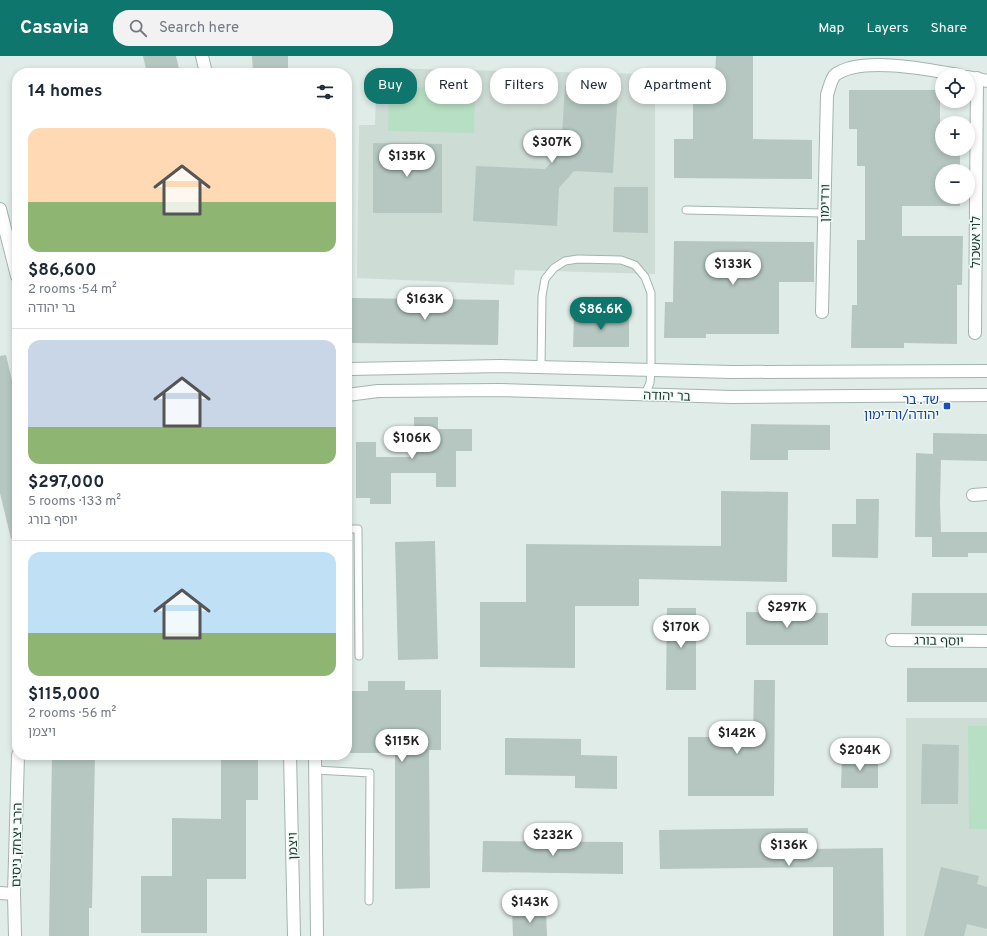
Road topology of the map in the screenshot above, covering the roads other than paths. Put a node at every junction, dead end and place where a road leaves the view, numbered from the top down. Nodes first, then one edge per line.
1 (202, 56) edge
2 (205, 68) edge
3 (935, 71) edge
4 (977, 78) edge
5 (0, 209) edge
6 (686, 210) dead end
7 (824, 213) junction
8 (12, 256) edge
9 (822, 312) dead end
10 (975, 333) dead end
11 (541, 367) junction
12 (352, 369) edge
13 (651, 370) junction
14 (987, 371) edge
15 (645, 394) junction
16 (352, 395) edge
17 (987, 395) edge
18 (987, 494) edge
19 (973, 495) dead end
20 (352, 530) edge
21 (892, 640) dead end
22 (987, 641) edge
23 (359, 656) dead end
24 (18, 760) edge
25 (290, 760) edge
26 (315, 760) edge
27 (315, 770) junction
28 (0, 893) edge
29 (14, 894) junction
30 (369, 901) dead end
31 (15, 936) edge
32 (294, 936) edge
33 (316, 936) edge

1 - 2 street
3 - 7 street, ורדימון
4 - 10 street, לוי אשכול
5 - 8 street
6 - 7 lane
7 - 9 street, ורדימון
11 - 12 street, בר יהודה
11 - 13 street, בר יהודה
11 - 13 lane
13 - 14 street, בר יהודה
13 - 15 lane
15 - 16 street, בר יהודה
15 - 17 street, בר יהודה
18 - 19 street
20 - 23 lane
21 - 22 street, יוסף בורג
24 - 29 street, הרב יצחק ניסים
25 - 32 street, ויצמן
26 - 27 street, ויצמן
27 - 30 lane
27 - 33 street, ויצמן
28 - 29 street
29 - 31 street, הרב יצחק ניסים

